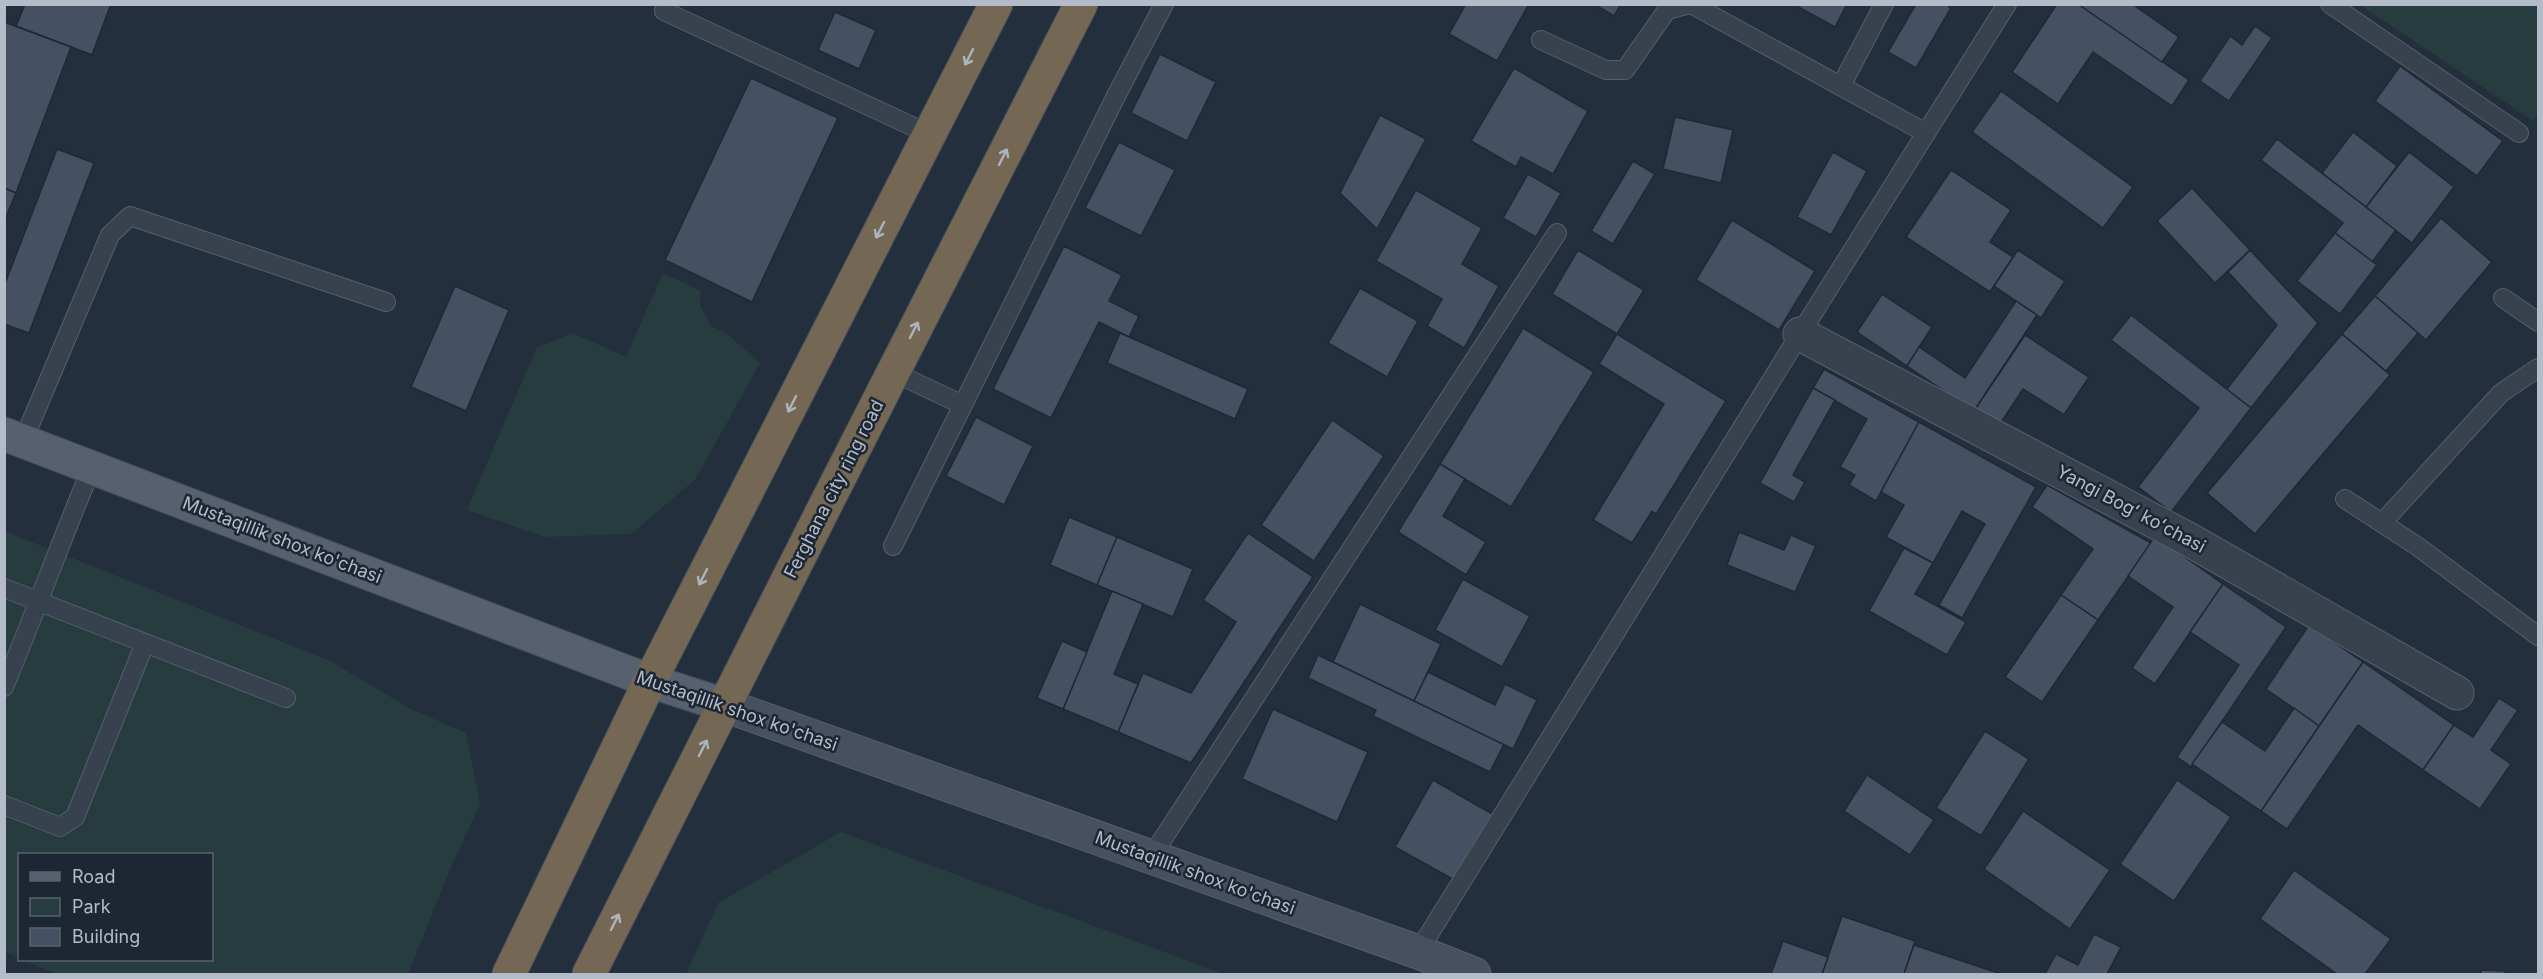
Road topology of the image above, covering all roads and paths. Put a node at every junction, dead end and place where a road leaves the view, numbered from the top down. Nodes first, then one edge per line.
1 (996, 4) edge
2 (1081, 4) edge
3 (1164, 4) edge
4 (1691, 4) edge
5 (1884, 4) edge
6 (2007, 4) edge
7 (2330, 4) edge
8 (664, 10) dead end
9 (1541, 40) dead end
10 (1841, 86) junction
11 (1926, 133) junction
12 (2519, 133) dead end
13 (929, 135) junction
14 (1557, 233) dead end
15 (2503, 298) dead end
16 (386, 302) dead end
17 (2538, 322) edge
18 (1800, 334) junction
19 (2538, 368) edge
20 (893, 372) junction
21 (963, 405) junction
22 (14, 437) edge
23 (92, 467) junction
24 (2345, 499) dead end
25 (2382, 524) junction
26 (893, 546) dead end
27 (4, 588) edge
28 (40, 601) junction
29 (2538, 636) edge
30 (145, 643) junction
31 (650, 681) junction
32 (4, 687) edge
33 (2457, 693) dead end
34 (285, 698) dead end
35 (724, 705) junction
36 (4, 805) edge
37 (1151, 857) junction
38 (1418, 952) junction
39 (509, 975) edge
40 (589, 975) edge
41 (1474, 975) edge

1 -> 13 highway
20 -> 2 highway, Ferghana city ring road
3 - 21 lane
4 - 9 lane
4 - 10 lane
5 - 10 lane
6 - 11 lane
7 - 12 lane
8 - 13 lane
10 - 11 lane
11 - 18 lane
13 -> 31 highway
14 - 37 lane
15 - 17 lane
16 - 22 lane
18 - 33 street, Yangi Bogʻ koʻchasi
18 - 38 lane
19 - 25 lane
20 - 21 lane
20 - 35 highway, Ferghana city ring road
21 - 26 lane
22 - 23 main road, Mustaqillik shox ko'chasi
23 - 28 lane
23 - 31 main road, Mustaqillik shox ko'chasi
24 - 25 lane
25 - 29 lane
27 - 28 lane
28 - 30 lane
28 - 32 lane
30 - 34 lane
30 - 36 lane
31 - 35 main road, Mustaqillik shox ko'chasi
31 - 39 highway
35 - 37 main road, Mustaqillik shox ko'chasi
40 -> 35 highway, Ferghana city ring road
37 - 38 main road, Mustaqillik shox ko'chasi
38 - 41 main road, Mustaqillik shox ko'chasi

